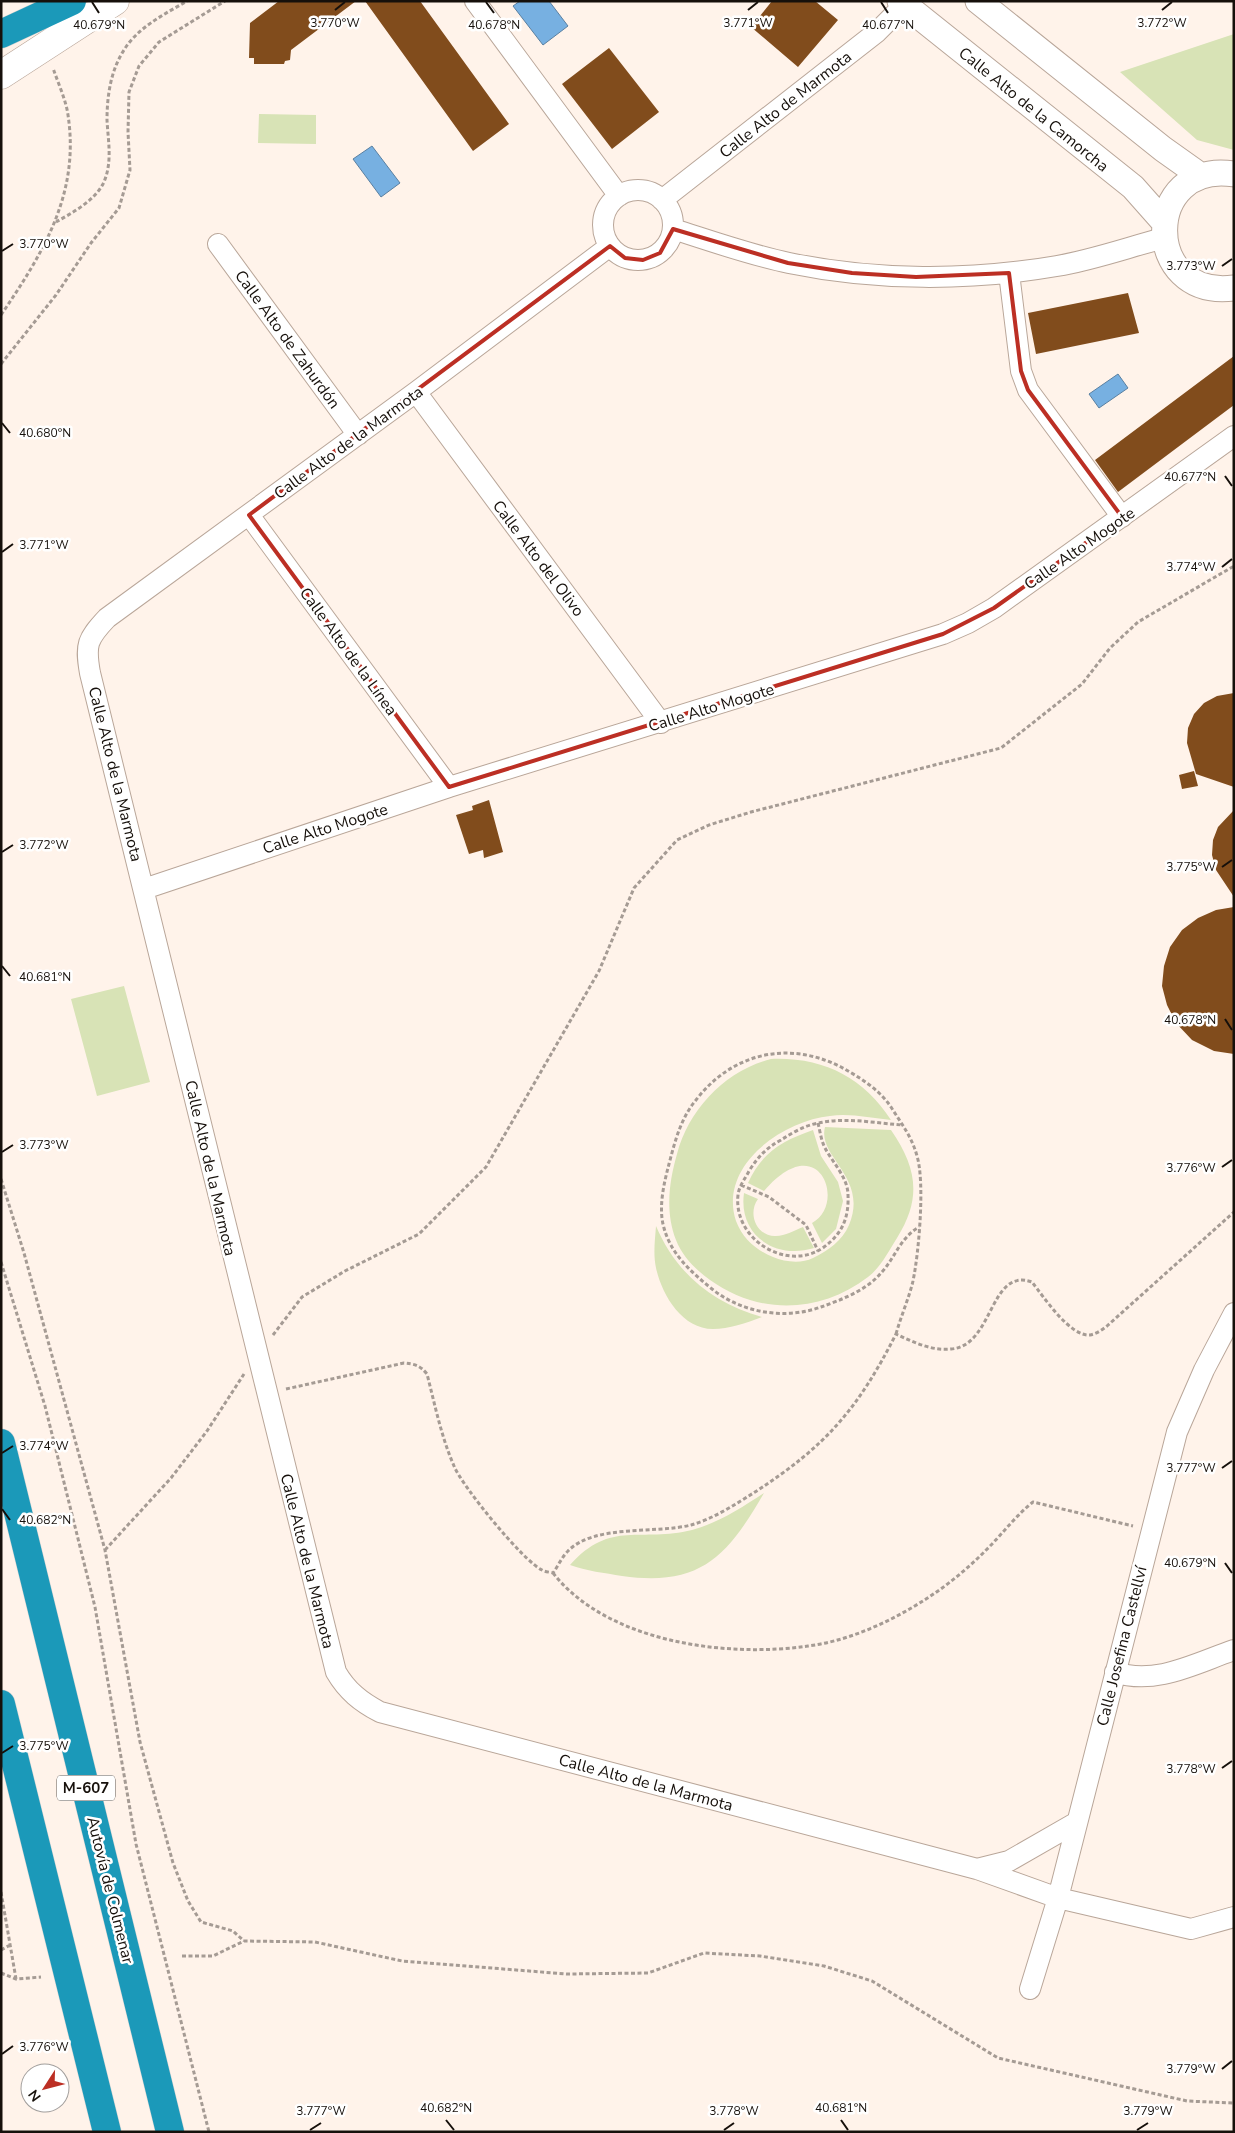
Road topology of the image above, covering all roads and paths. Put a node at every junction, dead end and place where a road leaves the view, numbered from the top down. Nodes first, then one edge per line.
1 (72, 1) edge
2 (115, 1) edge
3 (187, 1) edge
4 (225, 1) edge
5 (475, 1) edge
6 (978, 1) edge
7 (902, 3) edge
8 (1, 34) edge
9 (52, 65) dead end
10 (1, 75) edge
11 (1234, 174) edge
12 (1201, 176) junction
13 (618, 196) junction
14 (662, 200) junction
15 (56, 222) junction
16 (673, 229) junction
17 (1164, 230) junction
18 (218, 244) dead end
19 (610, 246) junction
20 (1009, 273) junction
21 (1234, 288) edge
22 (1, 315) edge
23 (1, 364) edge
24 (416, 392) junction
25 (358, 435) junction
26 (1234, 436) edge
27 (249, 515) junction
28 (1122, 517) junction
29 (1234, 566) edge
30 (661, 723) junction
31 (449, 787) junction
32 (144, 889) junction
33 (818, 1122) junction
34 (903, 1125) junction
35 (1, 1179) edge
36 (741, 1185) junction
37 (1234, 1212) edge
38 (919, 1227) junction
39 (818, 1251) junction
40 (1, 1262) edge
41 (1234, 1312) edge
42 (896, 1334) junction
43 (256, 1355) junction
44 (266, 1394) junction
45 (1, 1443) edge
46 (1150, 1530) junction
47 (105, 1550) junction
48 (553, 1573) junction
49 (1234, 1650) edge
50 (1114, 1672) junction
51 (1, 1704) edge
52 (1077, 1822) junction
53 (977, 1869) junction
54 (1, 1892) edge
55 (1058, 1898) junction
56 (1234, 1917) edge
57 (244, 1940) junction
58 (12, 1944) junction
59 (1, 1950) edge
60 (182, 1956) dead end
61 (1, 1973) edge
62 (41, 1977) dead end
63 (16, 1979) junction
64 (1030, 1988) dead end
65 (1234, 2103) edge
66 (107, 2132) edge
67 (170, 2132) edge
68 (209, 2132) edge

1 - 8 highway
2 - 10 main road
3 - 15 path
4 - 23 path
5 - 13 street
6 - 12 street
7 - 14 street, Calle Alto de Marmota
7 - 17 street, Calle Alto de la Camorcha
9 - 15 path
11 - 12 street
12 - 17 street
13 - 14 street
13 - 19 street
14 - 16 street
15 - 22 path
16 - 19 street
16 - 20 street
17 - 20 street
17 - 21 street
18 - 25 street, Calle Alto de Zahurdón
19 - 24 street, Calle Alto de la Marmota
20 - 28 street
24 - 25 street, Calle Alto de la Marmota
24 - 30 street, Calle Alto del Olivo
25 - 27 street, Calle Alto de la Marmota
26 - 28 street, Calle Alto Mogote
27 - 31 street, Calle Alto de la Línea
27 - 32 street, Calle Alto de la Marmota
28 - 30 street, Calle Alto Mogote
29 - 43 path
30 - 31 street, Calle Alto Mogote
31 - 32 street, Calle Alto Mogote
32 - 43 street, Calle Alto de la Marmota
33 - 34 path
33 - 36 path
33 - 39 path
34 - 38 path
34 - 38 path
35 - 47 path
36 - 39 path
36 - 39 path
37 - 42 path
38 - 42 path
40 - 68 path
41 - 46 street, Calle Josefina Castellví
42 - 48 path
43 - 44 street, Calle Alto de la Marmota
43 - 47 path
44 - 48 path
44 - 53 street, Calle Alto de la Marmota
45 - 67 highway, Autovía de Colmenar / M-607
46 - 48 path
46 - 50 street, Calle Josefina Castellví
47 - 57 path
49 - 50 street
50 - 52 street, Calle Josefina Castellví
51 - 66 highway
52 - 53 street, Calle Alto de la Marmota
52 - 55 street, Calle Josefina Castellví
53 - 55 street, Calle Alto de la Marmota
54 - 58 path
55 - 56 street, Calle Alto de la Marmota
55 - 64 street, Calle Josefina Castellví
57 - 60 path
57 - 65 path
58 - 59 path
58 - 63 path
61 - 63 path
62 - 63 path

